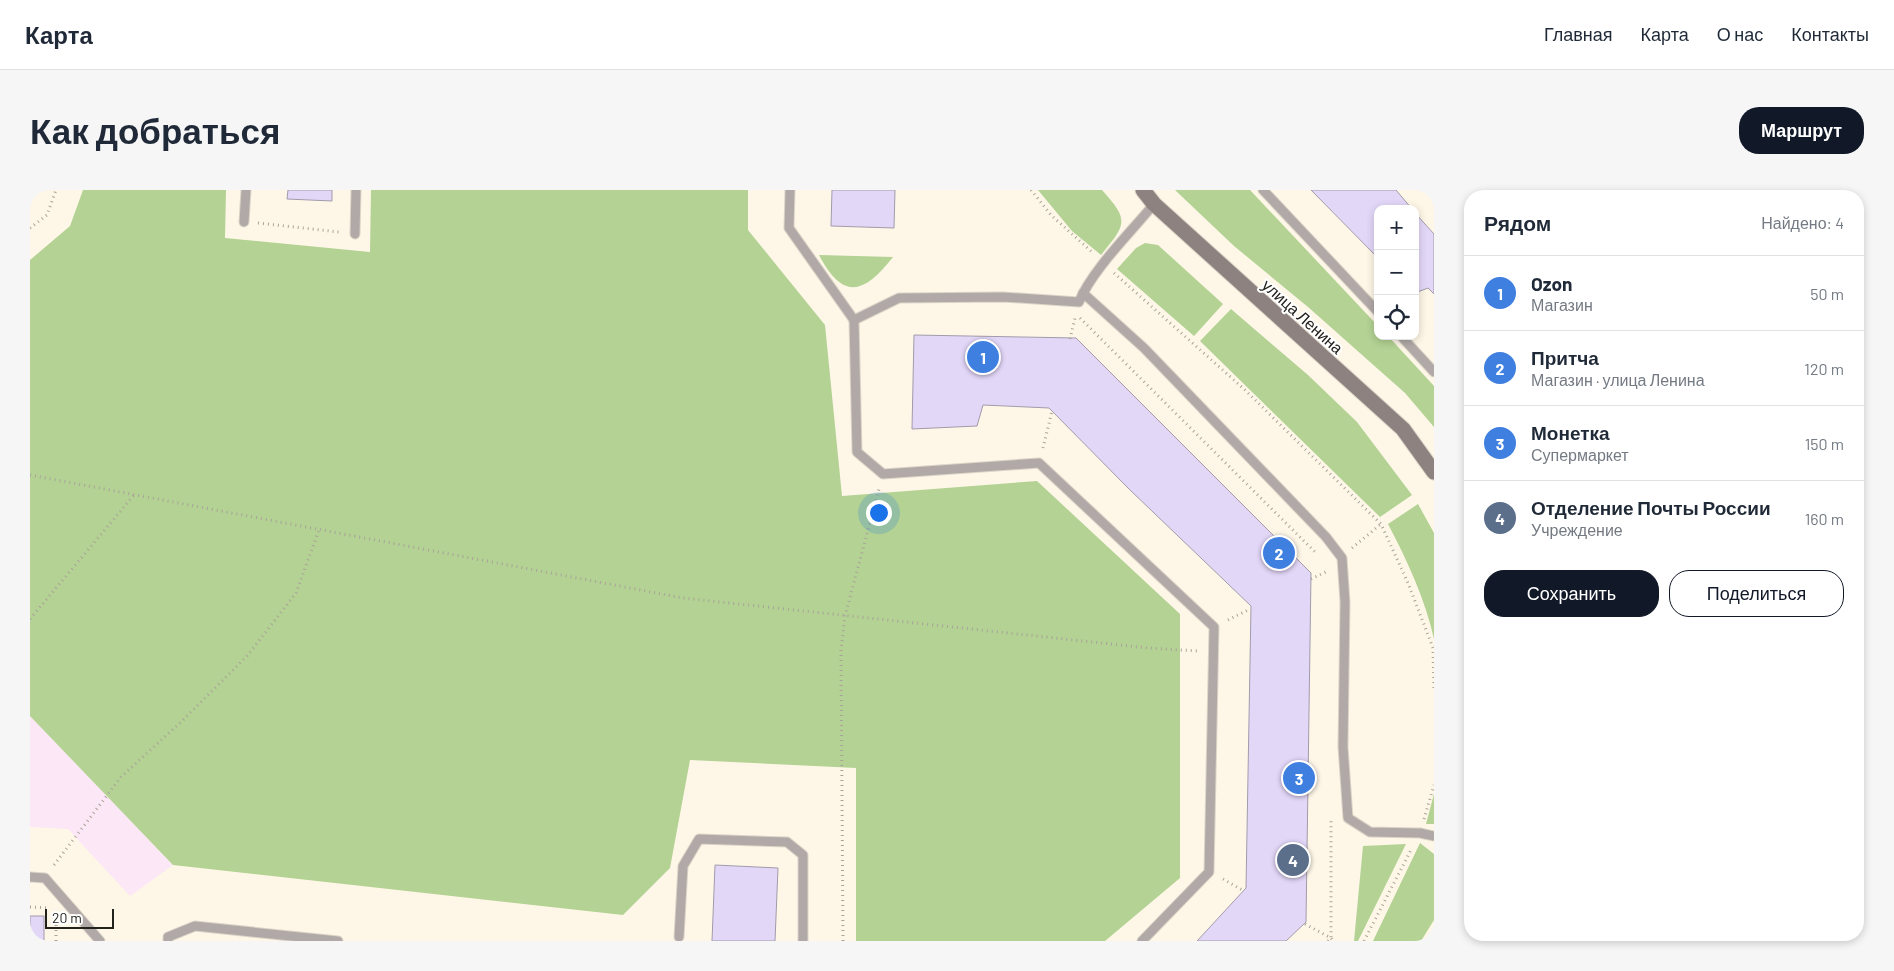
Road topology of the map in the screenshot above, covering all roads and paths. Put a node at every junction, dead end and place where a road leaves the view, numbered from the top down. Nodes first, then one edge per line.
1 (56, 190) edge
2 (246, 190) edge
3 (356, 190) edge
4 (790, 190) edge
5 (1031, 190) edge
6 (1143, 190) edge
7 (1263, 190) edge
8 (1154, 204) junction
9 (244, 222) joint
10 (30, 228) edge
11 (355, 234) joint
12 (1104, 264) junction
13 (1083, 293) junction
14 (1374, 308) edge
15 (854, 320) junction
16 (1070, 339) dead end
17 (1405, 340) edge
18 (1434, 372) edge
19 (1052, 411) dead end
20 (1039, 463) junction
21 (1434, 472) edge
22 (883, 474) junction
23 (30, 475) edge
24 (134, 495) junction
25 (319, 530) junction
26 (1318, 555) dead end
27 (1325, 562) dead end
28 (1332, 579) dead end
29 (1250, 609) dead end
30 (846, 616) junction
31 (30, 619) edge
32 (1214, 627) junction
33 (1213, 652) junction
34 (1434, 688) edge
35 (1434, 785) edge
36 (1332, 818) dead end
37 (1420, 833) junction
38 (1434, 836) edge
39 (1209, 872) junction
40 (30, 877) edge
41 (44, 878) junction
42 (1244, 891) dead end
43 (30, 907) edge
44 (1304, 924) dead end
45 (678, 937) dead end
46 (1332, 939) edge
47 (56, 941) edge
48 (100, 941) edge
49 (168, 941) edge
50 (338, 941) edge
51 (803, 941) edge
52 (843, 941) edge
53 (1142, 941) edge
54 (1328, 941) edge
55 (1364, 941) edge

1 - 10 path
2 - 9 lane
3 - 11 lane
4 - 15 lane
5 - 12 path
6 - 8 main road, улица Ленина
7 - 14 lane
8 - 12 lane
8 - 21 main road, улица Ленина
9 - 11 path
12 - 13 lane
12 - 34 path
13 - 15 lane
13 - 37 lane
15 - 22 lane
16 - 26 path
17 - 18 lane
19 - 20 path
20 - 22 lane
20 - 32 lane
22 - 30 path
23 - 24 path
24 - 25 path
24 - 31 path
25 - 30 path
25 - 41 path
27 - 28 path
29 - 32 path
30 - 33 path
30 - 52 path
32 - 33 lane
33 - 39 lane
35 - 37 path
36 - 46 path
37 - 38 lane
37 - 55 path
39 - 42 path
39 - 53 lane
40 - 41 lane
41 - 48 lane
43 - 47 path
44 - 46 path
45 - 51 lane
46 - 54 path
49 - 50 lane

